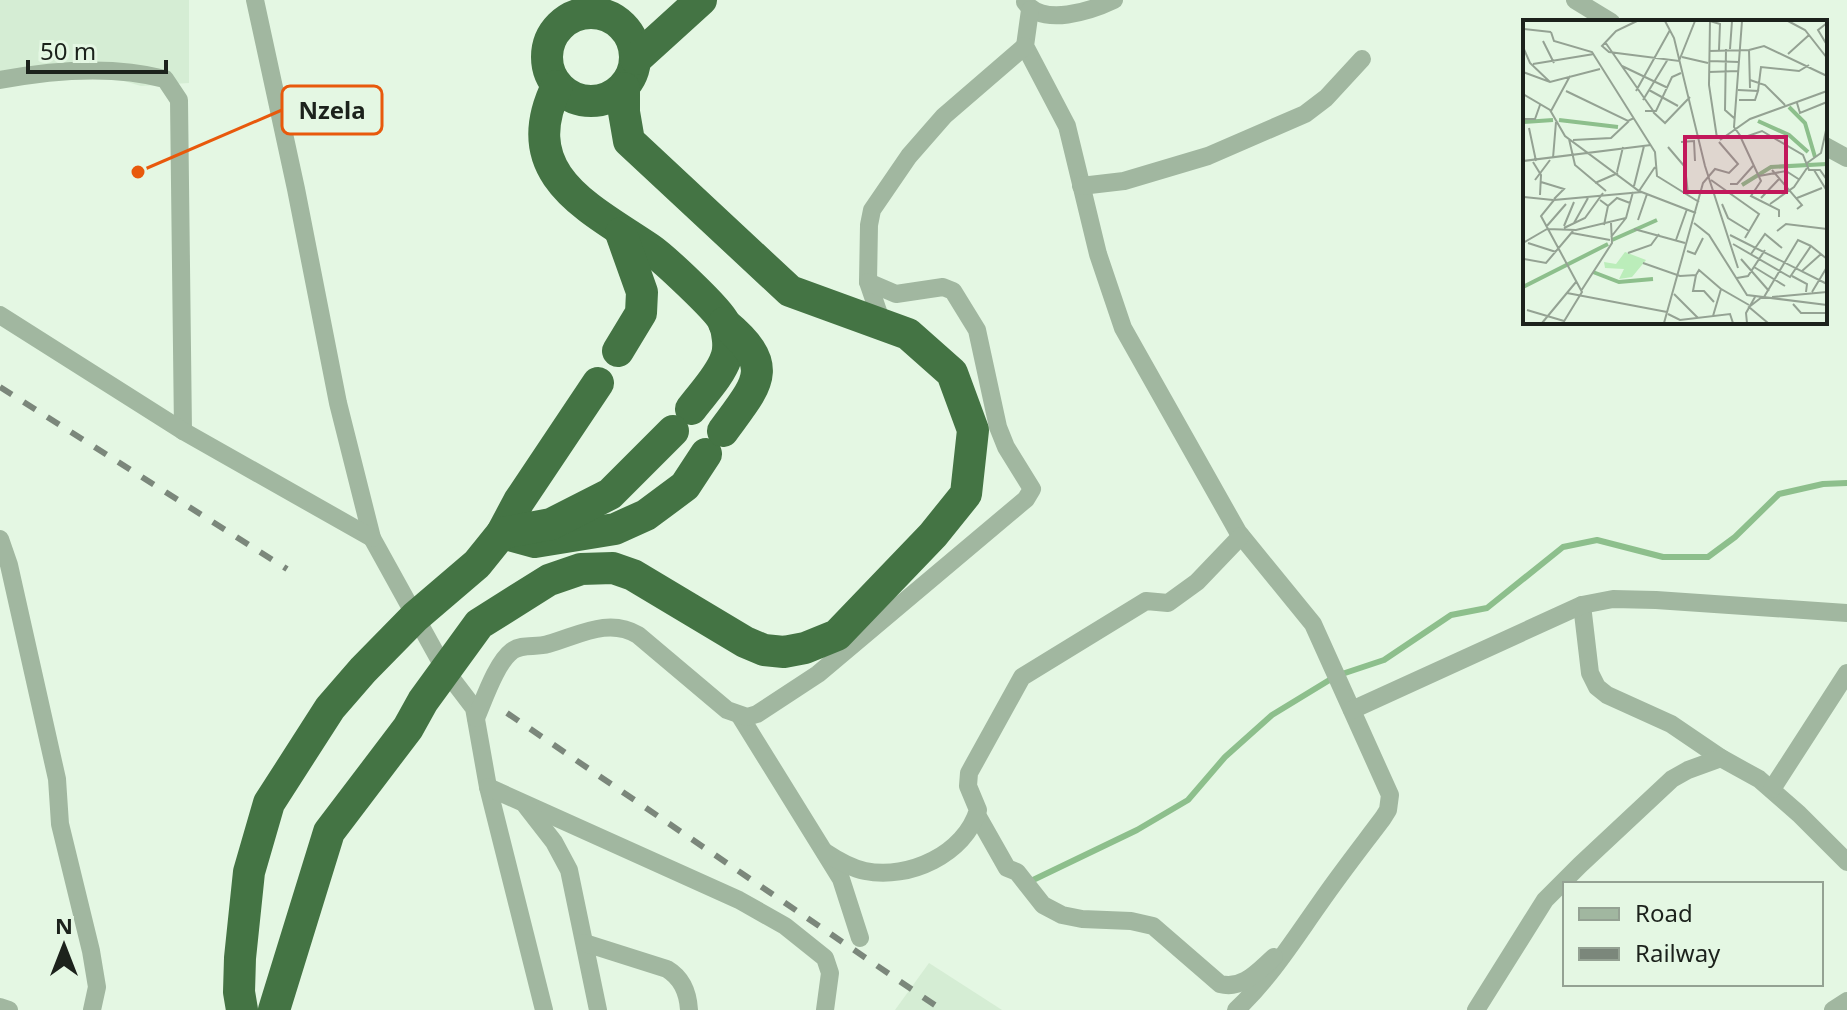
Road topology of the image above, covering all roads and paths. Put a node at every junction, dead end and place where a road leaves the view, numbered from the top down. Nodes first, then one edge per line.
1 (255, 0) edge
2 (701, 0) edge
3 (1114, 0) edge
4 (1575, 0) edge
5 (1027, 5) edge
6 (586, 7) edge
7 (1608, 20) edge
8 (1025, 46) junction
9 (1362, 59) dead end
10 (630, 73) junction
11 (0, 80) edge
12 (557, 86) junction
13 (1827, 147) edge
14 (1847, 158) edge
15 (1081, 186) junction
16 (621, 233) junction
17 (868, 282) junction
18 (0, 315) edge
19 (724, 323) junction
20 (882, 323) junction
21 (618, 351) dead end
22 (598, 383) dead end
23 (183, 431) junction
24 (502, 533) junction
25 (1241, 536) junction
26 (372, 538) junction
27 (0, 539) edge
28 (1582, 605) junction
29 (1847, 613) edge
30 (415, 617) junction
31 (445, 670) junction
32 (1847, 673) edge
33 (1352, 710) junction
34 (740, 716) junction
35 (476, 718) junction
36 (1721, 758) junction
37 (488, 787) junction
38 (1772, 789) junction
39 (525, 804) junction
40 (977, 815) junction
41 (825, 852) junction
42 (1847, 862) edge
43 (860, 938) dead end
44 (1294, 940) junction
45 (585, 943) junction
46 (1847, 1001) edge
47 (0, 1007) edge
48 (9, 1010) edge
49 (92, 1010) edge
50 (242, 1010) edge
51 (274, 1010) edge
52 (544, 1010) edge
53 (598, 1010) edge
54 (689, 1010) edge
55 (825, 1010) edge
56 (1236, 1010) edge
57 (1476, 1010) edge
58 (1833, 1010) edge

1 - 26 street
2 - 10 highway
3 - 5 street
4 - 7 street
5 - 8 street
6 - 10 highway
6 - 12 highway
8 - 15 street
8 - 17 street
9 - 15 street
10 - 12 highway
10 - 20 highway
11 - 23 street
12 - 16 highway
13 - 14 street
15 - 25 street
16 - 19 highway
16 - 21 highway
17 - 20 street
17 - 34 street
18 - 23 street
19 - 24 highway
19 - 24 highway
20 - 31 highway
22 - 24 highway
23 - 26 street
24 - 30 highway
25 - 33 street
25 - 40 street
26 - 30 street
27 - 49 street
28 - 29 street
28 - 33 street
28 - 36 street
30 - 31 street
30 - 50 highway
31 - 35 street
31 - 51 highway
32 - 38 street
33 - 44 street
34 - 35 street
34 - 41 street
35 - 37 street
36 - 38 street
36 - 57 street
37 - 39 street
37 - 52 street
38 - 42 street
39 - 45 street
39 - 55 street
40 - 41 street
40 - 44 street
41 - 43 street
44 - 56 street
45 - 53 street
45 - 54 street
46 - 58 street
47 - 48 street

